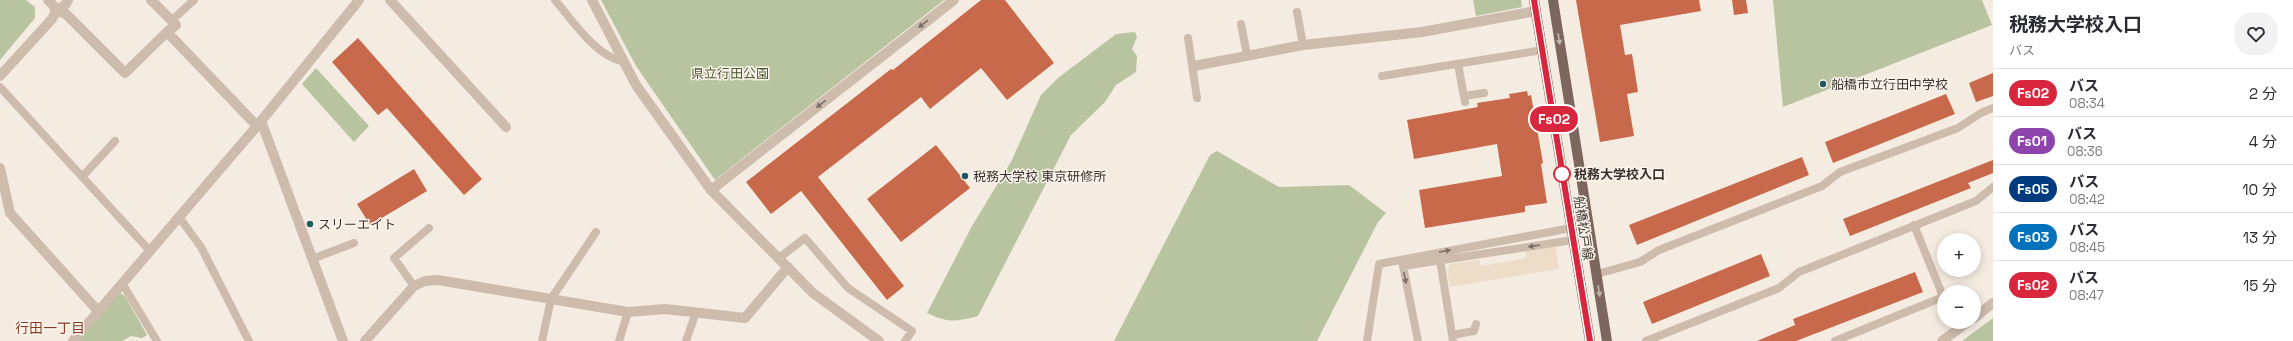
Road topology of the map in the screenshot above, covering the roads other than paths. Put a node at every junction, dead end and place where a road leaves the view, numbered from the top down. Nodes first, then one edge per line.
1 (48, 0) edge
2 (68, 0) edge
3 (151, 0) edge
4 (194, 0) edge
5 (359, 0) edge
6 (390, 0) edge
7 (555, 0) edge
8 (592, 0) edge
9 (954, 0) edge
10 (1534, 0) edge
11 (1553, 0) edge
12 (56, 11) junction
13 (1297, 12) dead end
14 (1536, 12) junction
15 (171, 21) junction
16 (1241, 24) dead end
17 (167, 32) junction
18 (1188, 38) dead end
19 (1303, 45) junction
20 (1543, 50) junction
21 (1247, 55) junction
22 (621, 61) junction
23 (1458, 64) junction
24 (1194, 66) junction
25 (0, 76) edge
26 (1382, 76) dead end
27 (0, 87) edge
28 (1484, 92) dead end
29 (1197, 98) dead end
30 (1993, 108) edge
31 (259, 124) junction
32 (506, 127) dead end
33 (115, 141) dead end
34 (0, 168) edge
35 (82, 177) junction
36 (1993, 186) edge
37 (711, 190) junction
38 (179, 217) junction
39 (1914, 225) junction
40 (429, 228) dead end
41 (1571, 228) junction
42 (596, 232) dead end
43 (1573, 240) junction
44 (354, 244) dead end
45 (150, 251) junction
46 (779, 258) junction
47 (312, 259) junction
48 (1440, 260) junction
49 (788, 267) junction
50 (1597, 274) junction
51 (122, 283) junction
52 (1938, 285) edge
53 (414, 286) junction
54 (551, 299) junction
55 (1937, 300) edge
56 (1993, 303) edge
57 (98, 311) junction
58 (628, 312) junction
59 (696, 312) junction
60 (1981, 312) edge
61 (1476, 324) dead end
62 (1952, 329) edge
63 (1453, 338) edge
64 (73, 341) edge
65 (157, 341) edge
66 (249, 341) edge
67 (343, 341) edge
68 (365, 341) edge
69 (542, 341) edge
70 (619, 341) edge
71 (686, 341) edge
72 (879, 341) edge
73 (905, 341) edge
74 (1367, 341) edge
75 (1418, 341) edge
76 (1590, 341) edge
77 (1607, 341) edge
78 (1646, 341) edge
79 (1835, 341) edge
80 (1942, 341) edge

1 - 12 street
2 - 12 street
3 - 15 street
4 - 15 lane
5 - 31 street
6 - 32 street
7 - 22 lane
8 - 22 street
9 -> 37 street
10 - 14 main road, 船橋松戸線
11 -> 50 main road, 船橋松戸線
12 - 17 street
12 - 25 street
13 - 19 lane
14 - 19 street
14 - 20 main road, 船橋松戸線
15 - 17 street
16 - 21 lane
17 - 31 street
18 - 24 lane
19 - 21 street
20 - 23 lane
20 - 41 main road, 船橋松戸線
21 - 24 street
22 - 37 street
23 - 26 lane
23 - 28 lane
24 - 29 lane
27 - 35 lane
30 - 50 lane
31 - 38 street
31 - 47 street
33 - 35 lane
34 - 57 street
35 - 45 lane
36 - 39 lane
37 - 46 street
38 - 45 street
38 - 66 lane
39 - 52 lane
39 - 78 lane
40 - 53 lane
41 - 43 main road, 船橋松戸線
74 -> 41 lane
42 - 54 lane
43 -> 48 lane
43 - 76 main road, 船橋松戸線
44 - 47 lane
45 - 51 street
46 - 49 street
46 - 73 lane
47 - 67 street
48 - 63 lane
48 -> 75 lane
49 - 59 street
49 - 72 street
50 -> 77 main road, 船橋松戸線
51 - 57 street
51 - 65 lane
53 - 54 street
53 - 68 street
54 - 58 street
54 - 69 lane
55 - 79 lane
56 - 60 street
57 - 64 street
58 - 59 street
58 - 70 lane
59 - 71 lane
61 - 63 lane
62 - 80 street

